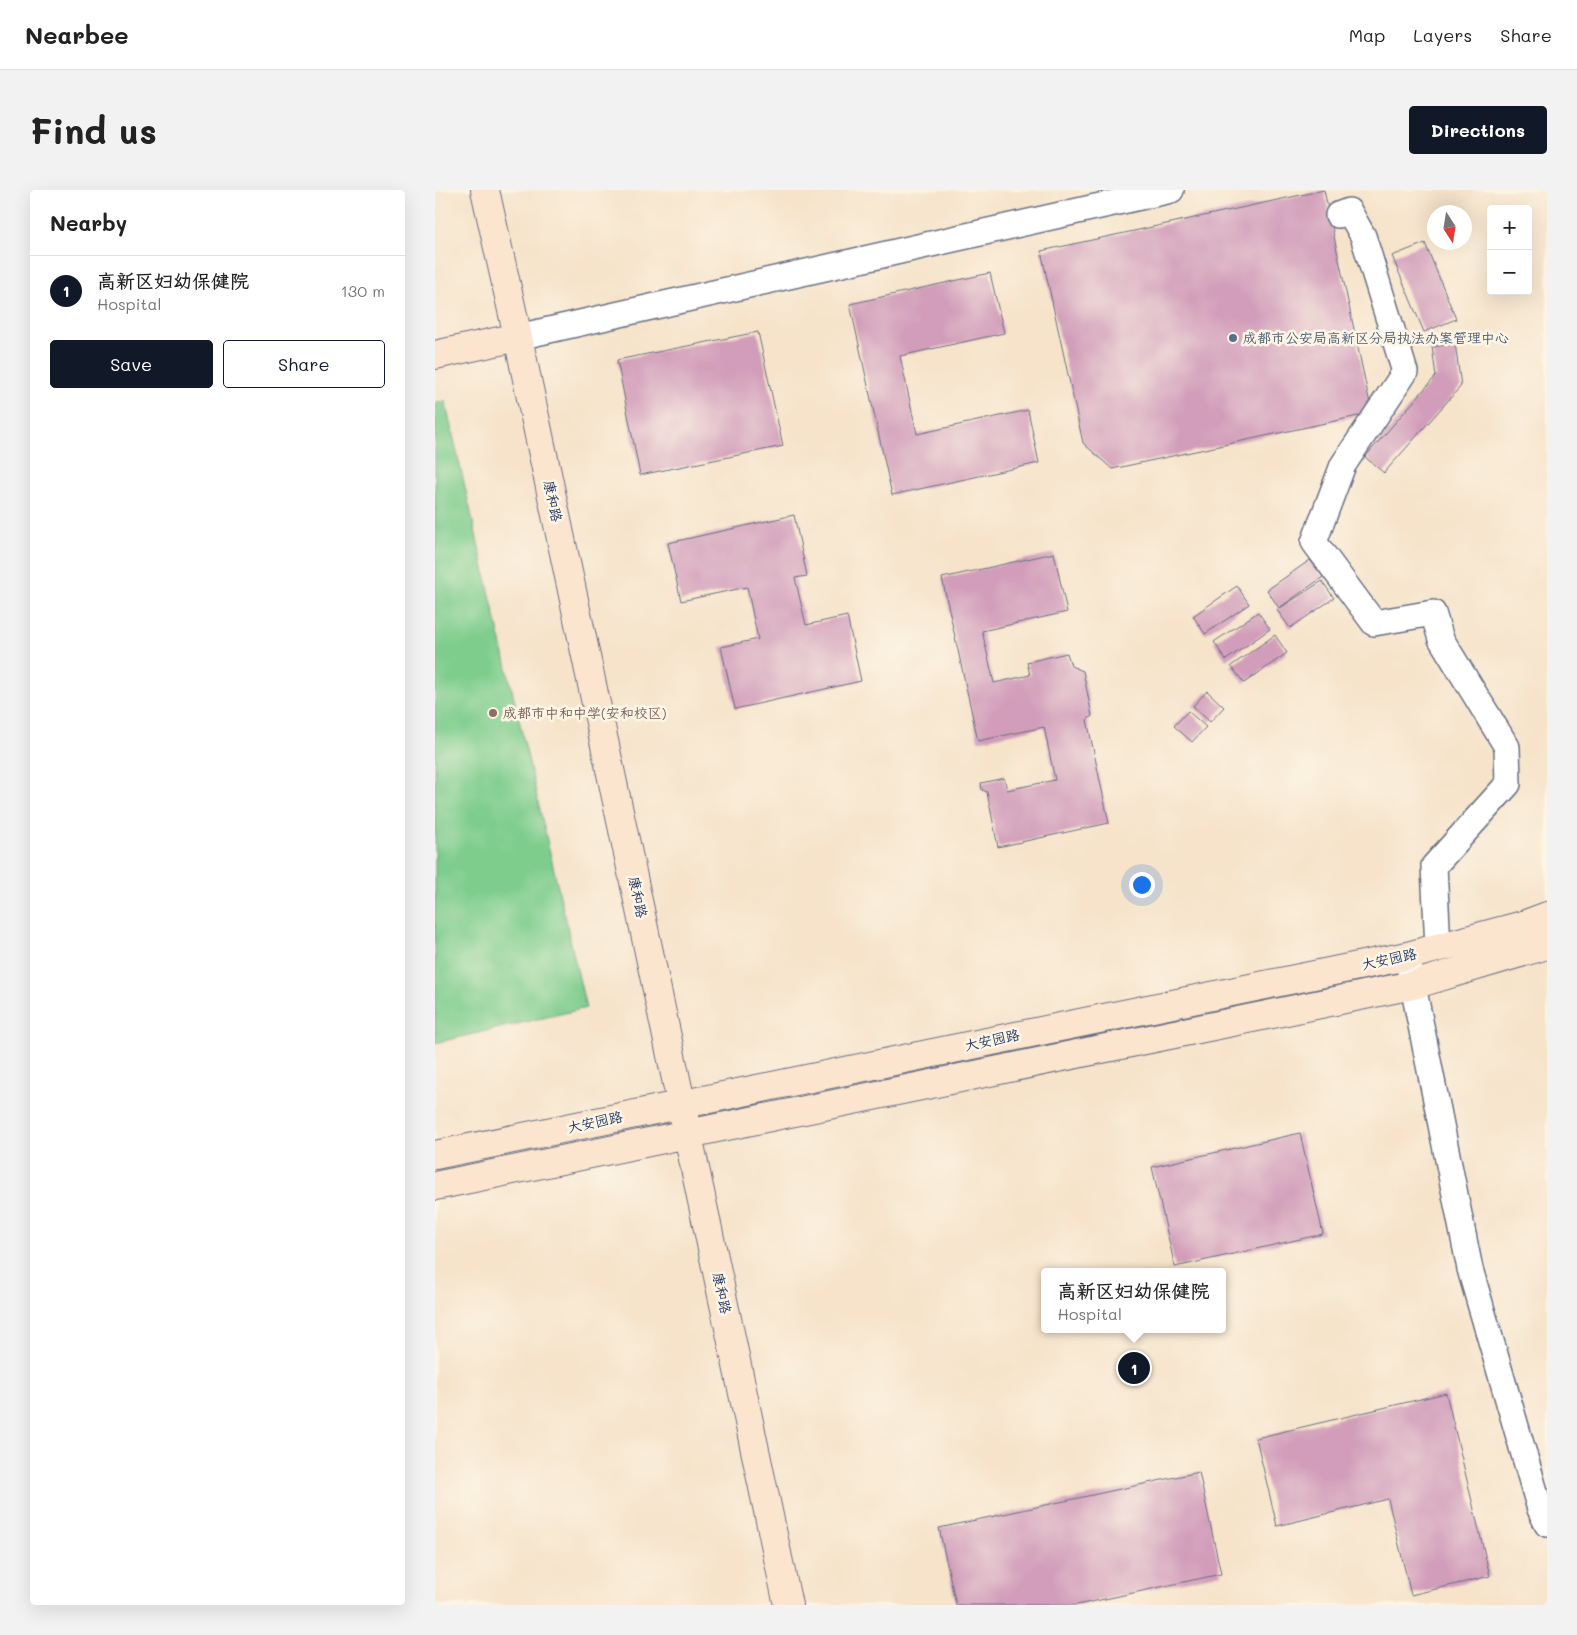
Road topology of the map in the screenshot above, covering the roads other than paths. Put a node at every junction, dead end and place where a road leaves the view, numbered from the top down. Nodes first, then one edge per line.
1 (485, 190) edge
2 (1171, 190) edge
3 (1338, 215) dead end
4 (518, 337) junction
5 (435, 355) edge
6 (1547, 916) edge
7 (1547, 945) edge
8 (1438, 947) junction
9 (1407, 956) junction
10 (1413, 986) junction
11 (682, 1104) junction
12 (688, 1134) junction
13 (435, 1155) edge
14 (435, 1186) edge
15 (1547, 1524) edge
16 (788, 1605) edge

1 - 4 street, 康和路
2 - 4 street
3 - 8 street
4 - 5 street
4 - 11 street, 康和路
6 - 8 street, 大安园路
7 - 10 street
8 - 9 street, 大安园路
9 - 10 street
9 - 11 street, 大安园路
10 - 12 street
10 - 15 street
11 - 12 street, 康和路
11 - 13 street, 大安园路
12 - 14 street
12 - 16 street, 康和路

